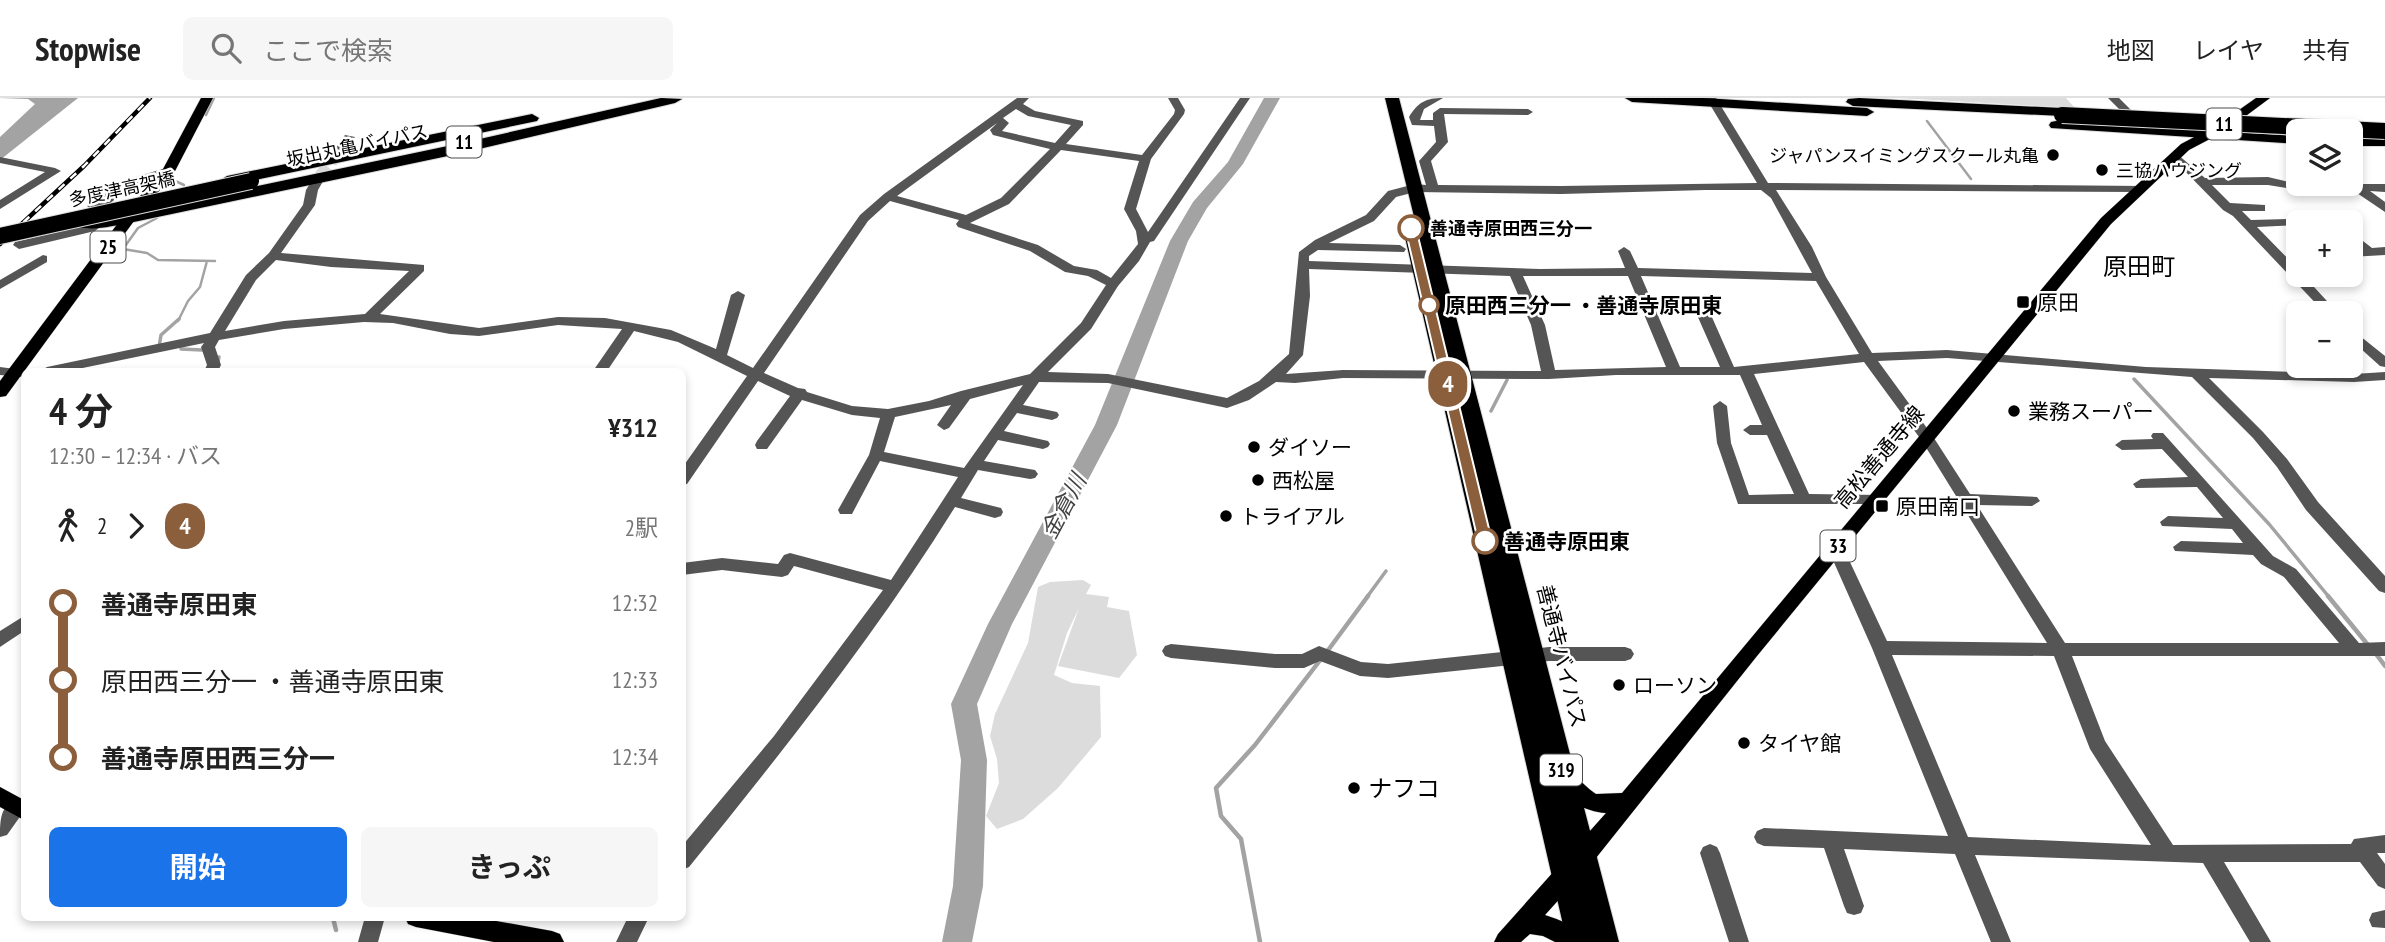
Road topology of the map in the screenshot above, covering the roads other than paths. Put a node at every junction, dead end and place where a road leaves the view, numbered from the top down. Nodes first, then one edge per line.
1 (207, 98) edge
2 (640, 98) edge
3 (655, 98) edge
4 (677, 98) edge
5 (1173, 98) edge
6 (1438, 98) edge
7 (1632, 98) edge
8 (1775, 98) edge
9 (2113, 98) edge
10 (1244, 99) edge
11 (1386, 99) edge
12 (2258, 100) edge
13 (1020, 101) edge
14 (1713, 101) edge
15 (1853, 102) junction
16 (1528, 112) dead end
17 (1869, 112) junction
18 (2132, 116) junction
19 (995, 118) junction
20 (2065, 118) junction
21 (2196, 120) junction
22 (2233, 121) junction
23 (1439, 123) junction
24 (2278, 123) junction
25 (2385, 128) edge
26 (2170, 133) junction
27 (2208, 134) junction
28 (2286, 134) edge
29 (349, 137) dead end
30 (2385, 137) edge
31 (2257, 138) junction
32 (2363, 138) edge
33 (2286, 139) edge
34 (2363, 140) edge
35 (2385, 142) edge
36 (1059, 146) junction
37 (2180, 152) junction
38 (334, 159) junction
39 (1145, 159) junction
40 (0, 160) edge
41 (169, 170) junction
42 (319, 177) junction
43 (2201, 182) junction
44 (251, 184) junction
45 (2286, 184) edge
46 (1765, 187) junction
47 (2363, 187) edge
48 (1417, 188) junction
49 (2139, 188) junction
50 (2385, 188) edge
51 (2363, 192) edge
52 (887, 197) junction
53 (145, 199) junction
54 (0, 205) edge
55 (2227, 207) junction
56 (2261, 208) dead end
57 (2385, 208) edge
58 (97, 213) junction
59 (129, 218) junction
60 (45, 219) dead end
61 (967, 219) junction
62 (77, 221) dead end
63 (2286, 222) edge
64 (2247, 224) junction
65 (1, 234) edge
66 (1143, 240) junction
67 (2363, 243) edge
68 (19, 245) dead end
69 (1314, 246) junction
70 (1400, 248) dead end
71 (1624, 251) dead end
72 (2379, 252) edge
73 (273, 256) junction
74 (43, 259) dead end
75 (1303, 265) junction
76 (1428, 269) junction
77 (1515, 272) junction
78 (1631, 272) junction
79 (1820, 278) junction
80 (1113, 284) junction
81 (0, 285) edge
82 (738, 295) dead end
83 (2321, 301) edge
84 (1704, 315) dead end
85 (369, 318) junction
86 (630, 327) junction
87 (215, 335) junction
88 (2363, 343) edge
89 (720, 356) junction
90 (1868, 357) junction
91 (1992, 359) junction
92 (2385, 363) edge
93 (61, 368) edge
94 (213, 368) edge
95 (602, 368) edge
96 (1675, 371) junction
97 (1737, 371) junction
98 (13, 372) edge
99 (2195, 373) junction
100 (755, 374) junction
101 (1549, 375) junction
102 (1454, 376) junction
103 (2385, 376) edge
104 (1273, 377) junction
105 (1035, 378) junction
106 (0, 392) edge
107 (800, 392) junction
108 (966, 394) junction
109 (1720, 406) dead end
110 (1013, 408) junction
111 (889, 414) junction
112 (1052, 415) dead end
113 (944, 425) dead end
114 (1750, 430) dead end
115 (1772, 430) junction
116 (994, 435) junction
117 (1927, 438) junction
118 (1043, 444) dead end
119 (762, 445) dead end
120 (2122, 446) dead end
121 (876, 455) junction
122 (972, 469) junction
123 (686, 474) edge
124 (1030, 474) dead end
125 (2201, 482) junction
126 (2141, 484) dead end
127 (1804, 499) junction
128 (1876, 499) junction
129 (1964, 499) junction
130 (952, 501) junction
131 (2032, 501) dead end
132 (846, 510) dead end
133 (995, 512) dead end
134 (2168, 522) dead end
135 (2237, 524) junction
136 (2180, 547) dead end
137 (1836, 549) junction
138 (2256, 549) junction
139 (686, 568) edge
140 (895, 587) junction
141 (2385, 587) edge
142 (21, 624) edge
143 (0, 640) edge
144 (1881, 648) junction
145 (2353, 648) junction
146 (2060, 649) junction
147 (2385, 649) edge
148 (1171, 651) dead end
149 (1625, 654) dead end
150 (1523, 657) junction
151 (1564, 780) junction
152 (1628, 801) junction
153 (14, 805) edge
154 (0, 829) edge
155 (1764, 837) dead end
156 (1831, 839) junction
157 (2385, 844) edge
158 (1962, 846) junction
159 (2207, 852) junction
160 (1710, 853) dead end
161 (2365, 853) junction
162 (2168, 854) junction
163 (686, 856) edge
164 (1584, 856) junction
165 (1566, 877) junction
166 (2385, 880) edge
167 (1854, 906) dead end
168 (374, 921) edge
169 (438, 921) edge
170 (637, 921) edge
171 (1523, 924) junction
172 (368, 942) edge
173 (552, 942) edge
174 (626, 942) edge
175 (1506, 942) edge
176 (1573, 942) edge
177 (1581, 942) edge
178 (1605, 942) edge
179 (1740, 942) edge
180 (2001, 942) edge
181 (2261, 942) edge

1 - 41 main road, 25
2 - 38 highway
3 - 44 highway, 坂出丸亀バイパス / 11
4 - 42 highway
4 - 44 highway, 坂出丸亀バイパス / 11
5 - 39 street
6 - 23 street
7 - 14 highway, 11
8 - 15 highway, 11
9 - 18 street
10 - 66 street
11 - 48 highway, 善通寺バイパス / 319
12 - 22 main road, 高松善通寺線 / 33
12 - 24 main road
13 - 19 street
13 - 36 street
14 - 17 highway, 11
14 - 46 street
15 - 18 highway, 11
15 - 20 highway, 11
16 - 23 street
17 - 20 highway, 11
17 - 26 highway
18 - 21 highway, 11
19 - 36 street
19 - 52 street
20 - 25 highway, 11, bridge
20 - 28 highway, 11
21 - 22 highway, 11
21 - 27 main road
22 - 24 highway, 11
22 - 27 main road, 高松善通寺線 / 33
22 - 31 main road
23 - 48 street
24 - 25 highway, 11
26 - 27 highway
26 - 37 main road
27 - 31 highway
27 - 37 main road, 高松善通寺線 / 33
29 - 38 street
30 - 32 highway
31 - 33 highway
34 - 35 highway
36 - 39 street
36 - 61 street
37 - 43 street
37 - 49 main road, 高松善通寺線 / 33
38 - 53 highway
39 - 66 street
40 - 54 street
41 - 53 main road, 25
41 - 58 street
42 - 59 highway
42 - 73 street
43 - 45 street
43 - 55 street
44 - 65 highway, 多度津高架橋 / 11
46 - 48 street
46 - 49 street
46 - 79 street
47 - 50 street
48 - 69 street
48 - 76 highway, 善通寺バイパス / 319
49 - 91 main road, 高松善通寺線 / 33
51 - 57 street
52 - 61 street
52 - 100 street
53 - 58 highway
53 - 59 main road, 25
55 - 56 street
55 - 64 street
58 - 59 highway
58 - 60 street
58 - 62 highway
58 - 68 street
59 - 98 main road, 25
61 - 80 street
63 - 64 street
64 - 83 street
66 - 80 street
67 - 72 street
69 - 70 street
69 - 75 street
71 - 78 street
73 - 85 street
73 - 87 street
74 - 81 street
75 - 76 street
75 - 104 street
76 - 77 street
76 - 102 highway, 善通寺バイパス / 319
77 - 78 street
77 - 101 street
78 - 79 street
78 - 96 street
79 - 90 street
80 - 105 street
82 - 89 street
84 - 97 street
85 - 86 street
85 - 87 street
86 - 89 street
86 - 95 street
87 - 93 street
87 - 94 street
88 - 92 street
89 - 100 street
90 - 91 street
90 - 97 street
90 - 117 street
91 - 99 street
91 - 117 main road, 高松善通寺線 / 33
96 - 97 street
96 - 101 street
97 - 115 street
98 - 106 main road, 25
99 - 103 street
99 - 141 street
100 - 107 street
100 - 123 street
101 - 102 street
102 - 104 street
102 - 150 highway, 善通寺バイパス / 319
104 - 105 street
105 - 108 street
105 - 110 street
107 - 111 street
107 - 119 street
108 - 111 street
108 - 113 street
109 - 127 street
110 - 112 street
110 - 116 street
111 - 121 street
114 - 115 street
115 - 127 street
116 - 118 street
116 - 122 street
117 - 128 main road, 高松善通寺線 / 33
117 - 129 street
120 - 125 street
121 - 122 street
121 - 132 street
122 - 124 street
122 - 130 street
125 - 126 street
125 - 135 street
127 - 128 street
128 - 137 main road, 高松善通寺線 / 33
129 - 131 street
129 - 146 street
130 - 133 street
130 - 140 street
134 - 135 street
135 - 138 street
136 - 138 street
137 - 144 street
137 - 152 main road, 高松善通寺線 / 33
138 - 145 street
139 - 140 street
140 - 163 street
142 - 143 street
144 - 146 street
144 - 158 street
145 - 146 street
145 - 147 street
146 - 162 street
148 - 150 street
149 - 150 street
150 - 151 highway, 善通寺バイパス / 319
150 - 165 highway, 善通寺バイパス / 319
151 - 152 main road
151 - 164 highway, 善通寺バイパス / 319
152 - 164 main road, 高松善通寺線 / 33
153 - 154 street
155 - 156 street
156 - 158 street
156 - 167 street
157 - 161 street
158 - 162 street
158 - 180 street
159 - 161 street
159 - 162 street
159 - 181 street
160 - 179 street
161 - 166 street
164 - 165 main road, 高松善通寺線 / 33
164 - 178 highway, 善通寺バイパス / 319
165 - 171 main road, 高松善通寺線 / 33
165 - 177 highway, 善通寺バイパス / 319
168 - 172 street
169 - 173 main road
170 - 174 street
171 - 175 main road, 高松善通寺線 / 33
171 - 176 main road

